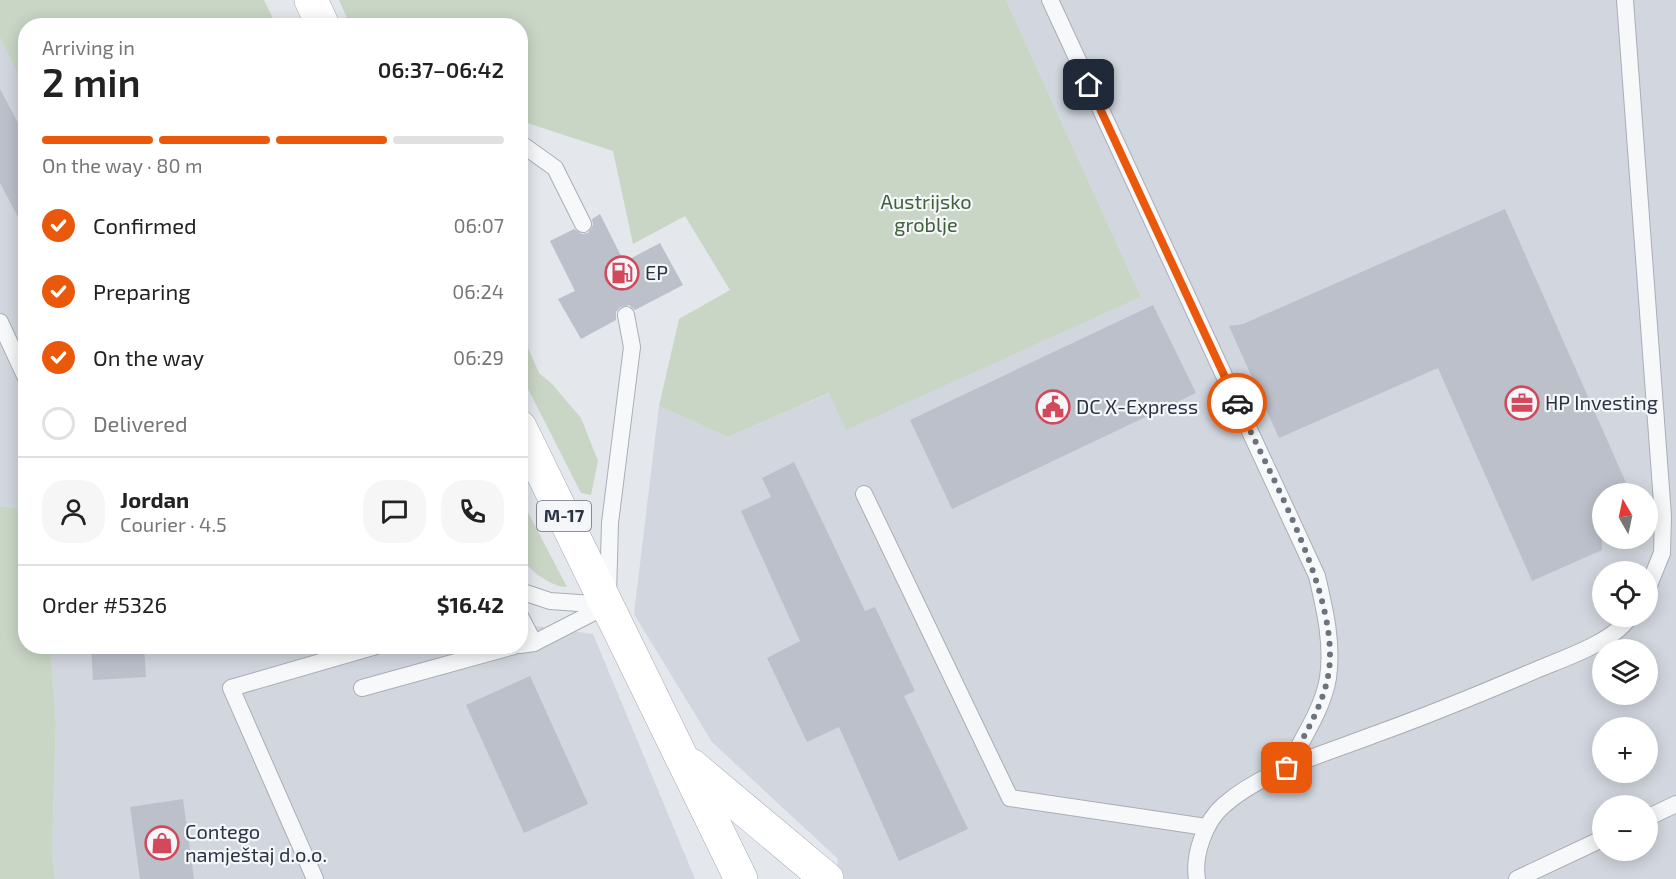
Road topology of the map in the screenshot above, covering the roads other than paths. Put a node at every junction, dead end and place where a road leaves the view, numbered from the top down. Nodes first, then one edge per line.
1 (311, 0) edge
2 (1050, 0) edge
3 (1625, 0) edge
4 (320, 18) edge
5 (528, 149) edge
6 (583, 224) dead end
7 (626, 315) dead end
8 (0, 322) edge
9 (18, 361) edge
10 (528, 443) edge
11 (864, 494) dead end
12 (1658, 563) edge
13 (528, 594) edge
14 (608, 605) junction
15 (1621, 627) edge
16 (528, 644) edge
17 (348, 654) edge
18 (485, 654) edge
19 (362, 688) dead end
20 (682, 757) junction
21 (1287, 768) junction
22 (1676, 804) edge
23 (1658, 813) edge
24 (1206, 827) junction
25 (1592, 844) edge
26 (315, 879) edge
27 (741, 879) edge
28 (827, 879) edge
29 (1197, 879) edge
30 (1516, 879) edge

1 - 4 main road
2 - 21 lane
3 - 12 lane
5 - 6 lane
7 - 14 lane
8 - 9 lane
10 - 14 main road, M-17
11 - 24 lane
13 - 14 lane
14 - 16 lane
14 - 20 main road, M-17
15 - 21 lane
17 - 26 lane
18 - 19 lane
20 - 27 main road, M-17
20 - 28 main road
21 - 24 lane
22 - 23 lane
24 - 29 lane
25 - 30 lane

